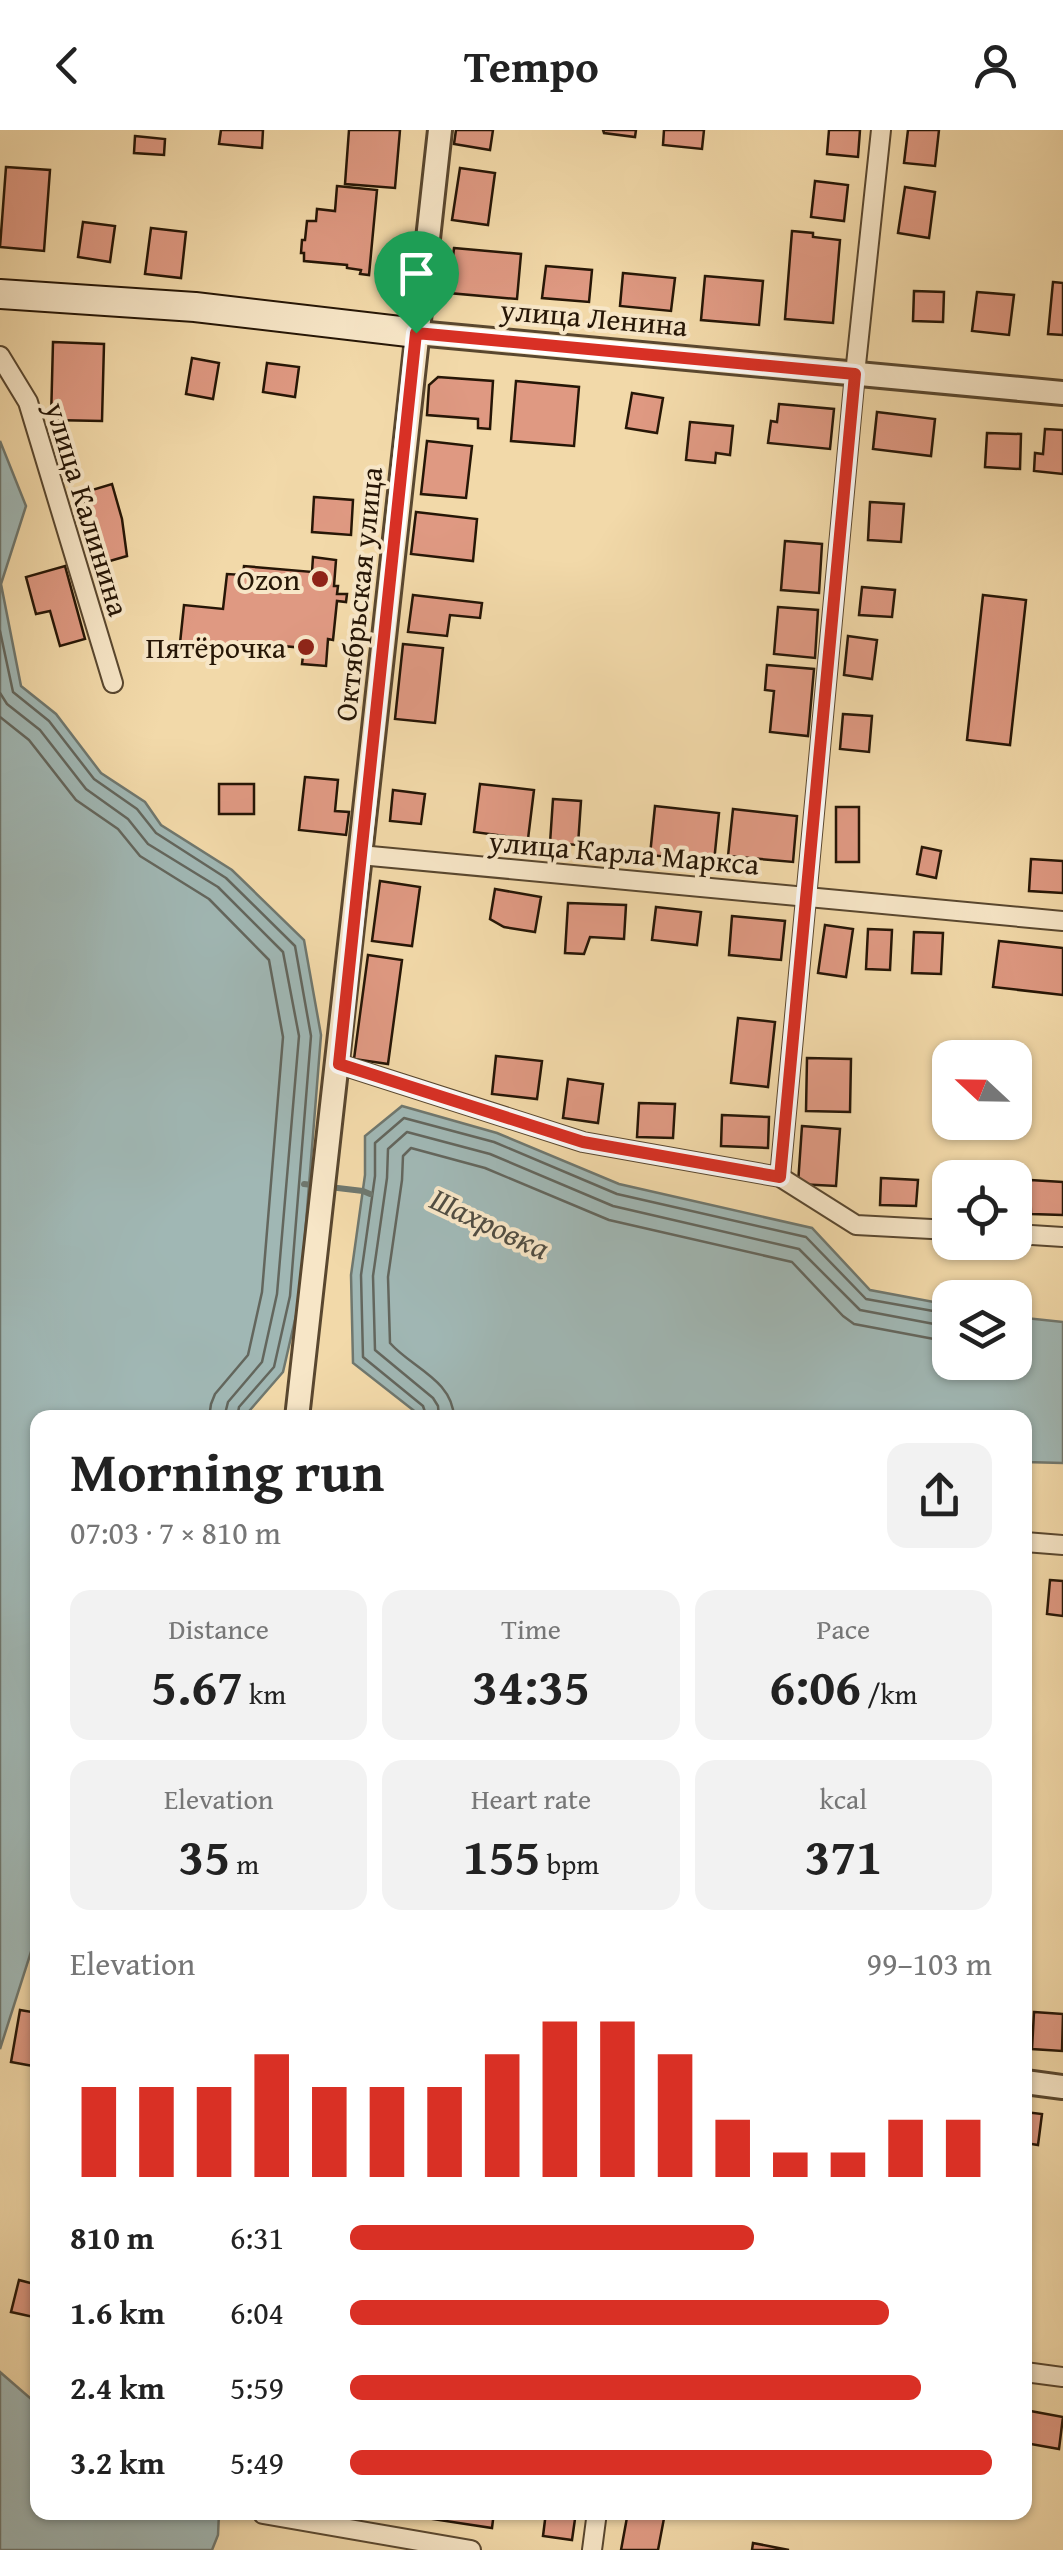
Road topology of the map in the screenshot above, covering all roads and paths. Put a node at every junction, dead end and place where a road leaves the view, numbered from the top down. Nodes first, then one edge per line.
1 (440, 130) edge
2 (880, 130) edge
3 (0, 294) edge
4 (416, 333) junction
5 (0, 356) edge
6 (855, 374) junction
7 (1063, 393) edge
8 (112, 683) dead end
9 (360, 855) junction
10 (807, 897) junction
11 (1063, 921) edge
12 (339, 1064) junction
13 (780, 1177) junction
14 (932, 1229) edge
15 (1032, 1235) edge
16 (1063, 1236) edge
17 (298, 1410) edge
18 (1032, 1543) edge
19 (1063, 1545) edge
20 (1032, 2083) edge
21 (1063, 2087) edge
22 (1032, 2373) edge
23 (1063, 2377) edge
24 (298, 2520) edge
25 (596, 2520) edge
26 (470, 2550) edge
27 (592, 2550) edge

1 - 4 street, Октябрьская улица
2 - 6 street
3 - 4 main road, улица Ленина
4 - 6 street, улица Ленина
4 - 9 street, Октябрьская улица
5 - 8 street, улица Калинина
6 - 7 street, улица Ленина
6 - 10 street
9 - 10 street, улица Карла Маркса
9 - 12 street, Октябрьская улица
10 - 11 street, улица Карла Маркса
10 - 13 street
12 - 13 street
12 - 17 street, Октябрьская улица
13 - 14 street
15 - 16 street
18 - 19 street
20 - 21 street
22 - 23 street
24 - 26 street
25 - 27 street

